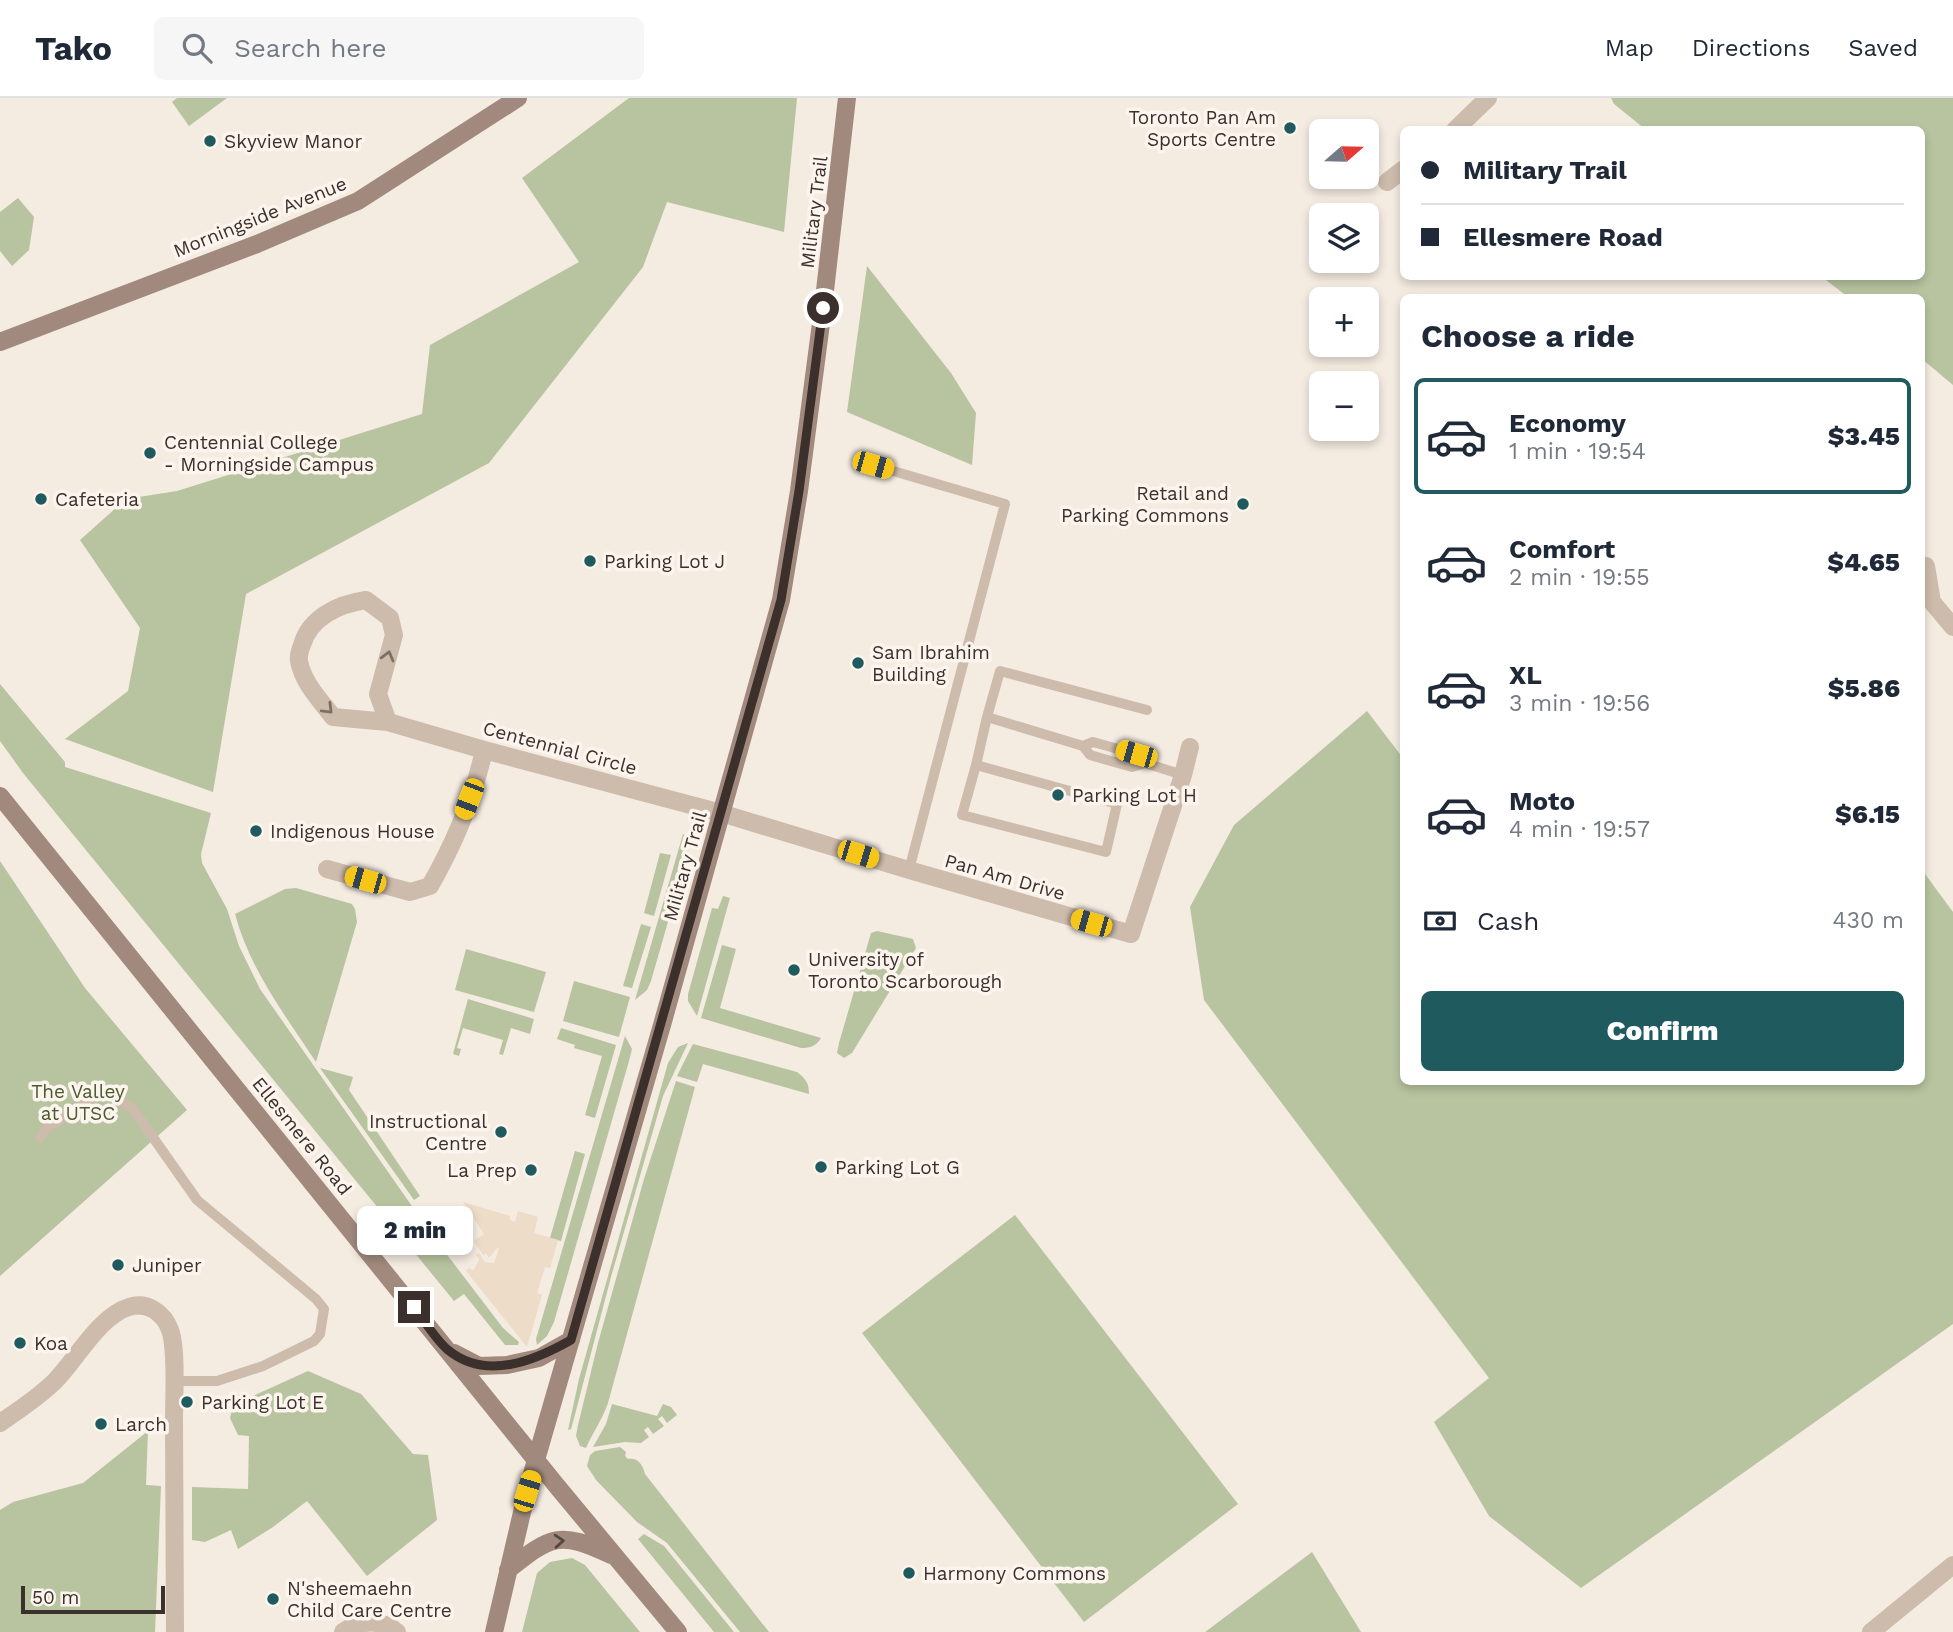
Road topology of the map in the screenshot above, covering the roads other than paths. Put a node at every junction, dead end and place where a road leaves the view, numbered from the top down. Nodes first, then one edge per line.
1 (518, 98) edge
2 (847, 98) edge
3 (1488, 98) edge
4 (1459, 126) edge
5 (1400, 172) edge
6 (1387, 182) dead end
7 (0, 342) edge
8 (873, 465) dead end
9 (1926, 566) dead end
10 (1953, 627) edge
11 (1146, 710) dead end
12 (987, 717) junction
13 (388, 722) junction
14 (1190, 747) dead end
15 (484, 750) junction
16 (976, 765) junction
17 (1183, 775) junction
18 (0, 796) edge
19 (722, 813) junction
20 (327, 869) dead end
21 (909, 870) junction
22 (40, 1138) dead end
23 (571, 1340) junction
24 (448, 1350) junction
25 (174, 1381) junction
26 (0, 1423) edge
27 (536, 1460) junction
28 (617, 1558) junction
29 (1953, 1565) edge
30 (508, 1570) junction
31 (175, 1632) edge
32 (343, 1632) edge
33 (397, 1632) edge
34 (494, 1632) edge
35 (678, 1632) edge
36 (1871, 1632) edge

1 - 7 main road, Morningside Avenue
2 - 19 main road, Military Trail
3 - 4 street
5 - 6 street
8 - 21 lane
9 - 10 street
11 - 12 lane
12 - 16 lane
12 - 17 lane
13 -> 13 street, Centennial Circle
13 - 15 street, Centennial Circle
14 - 17 street, Pan Am Drive
15 - 19 street, Centennial Circle
15 - 20 street
16 - 16 lane
17 - 21 street, Pan Am Drive
18 - 24 main road, Ellesmere Road
19 - 21 street, Pan Am Drive
19 - 23 main road, Military Trail
22 - 25 lane
23 - 24 main road
23 - 27 main road, Military Trail
24 - 27 main road, Ellesmere Road
25 - 26 street
25 - 31 street
27 - 28 main road, Ellesmere Road
27 - 30 main road, Military Trail
30 -> 28 main road
28 - 35 main road, Ellesmere Road
29 - 36 street
30 - 34 main road, Military Trail
32 - 33 street

